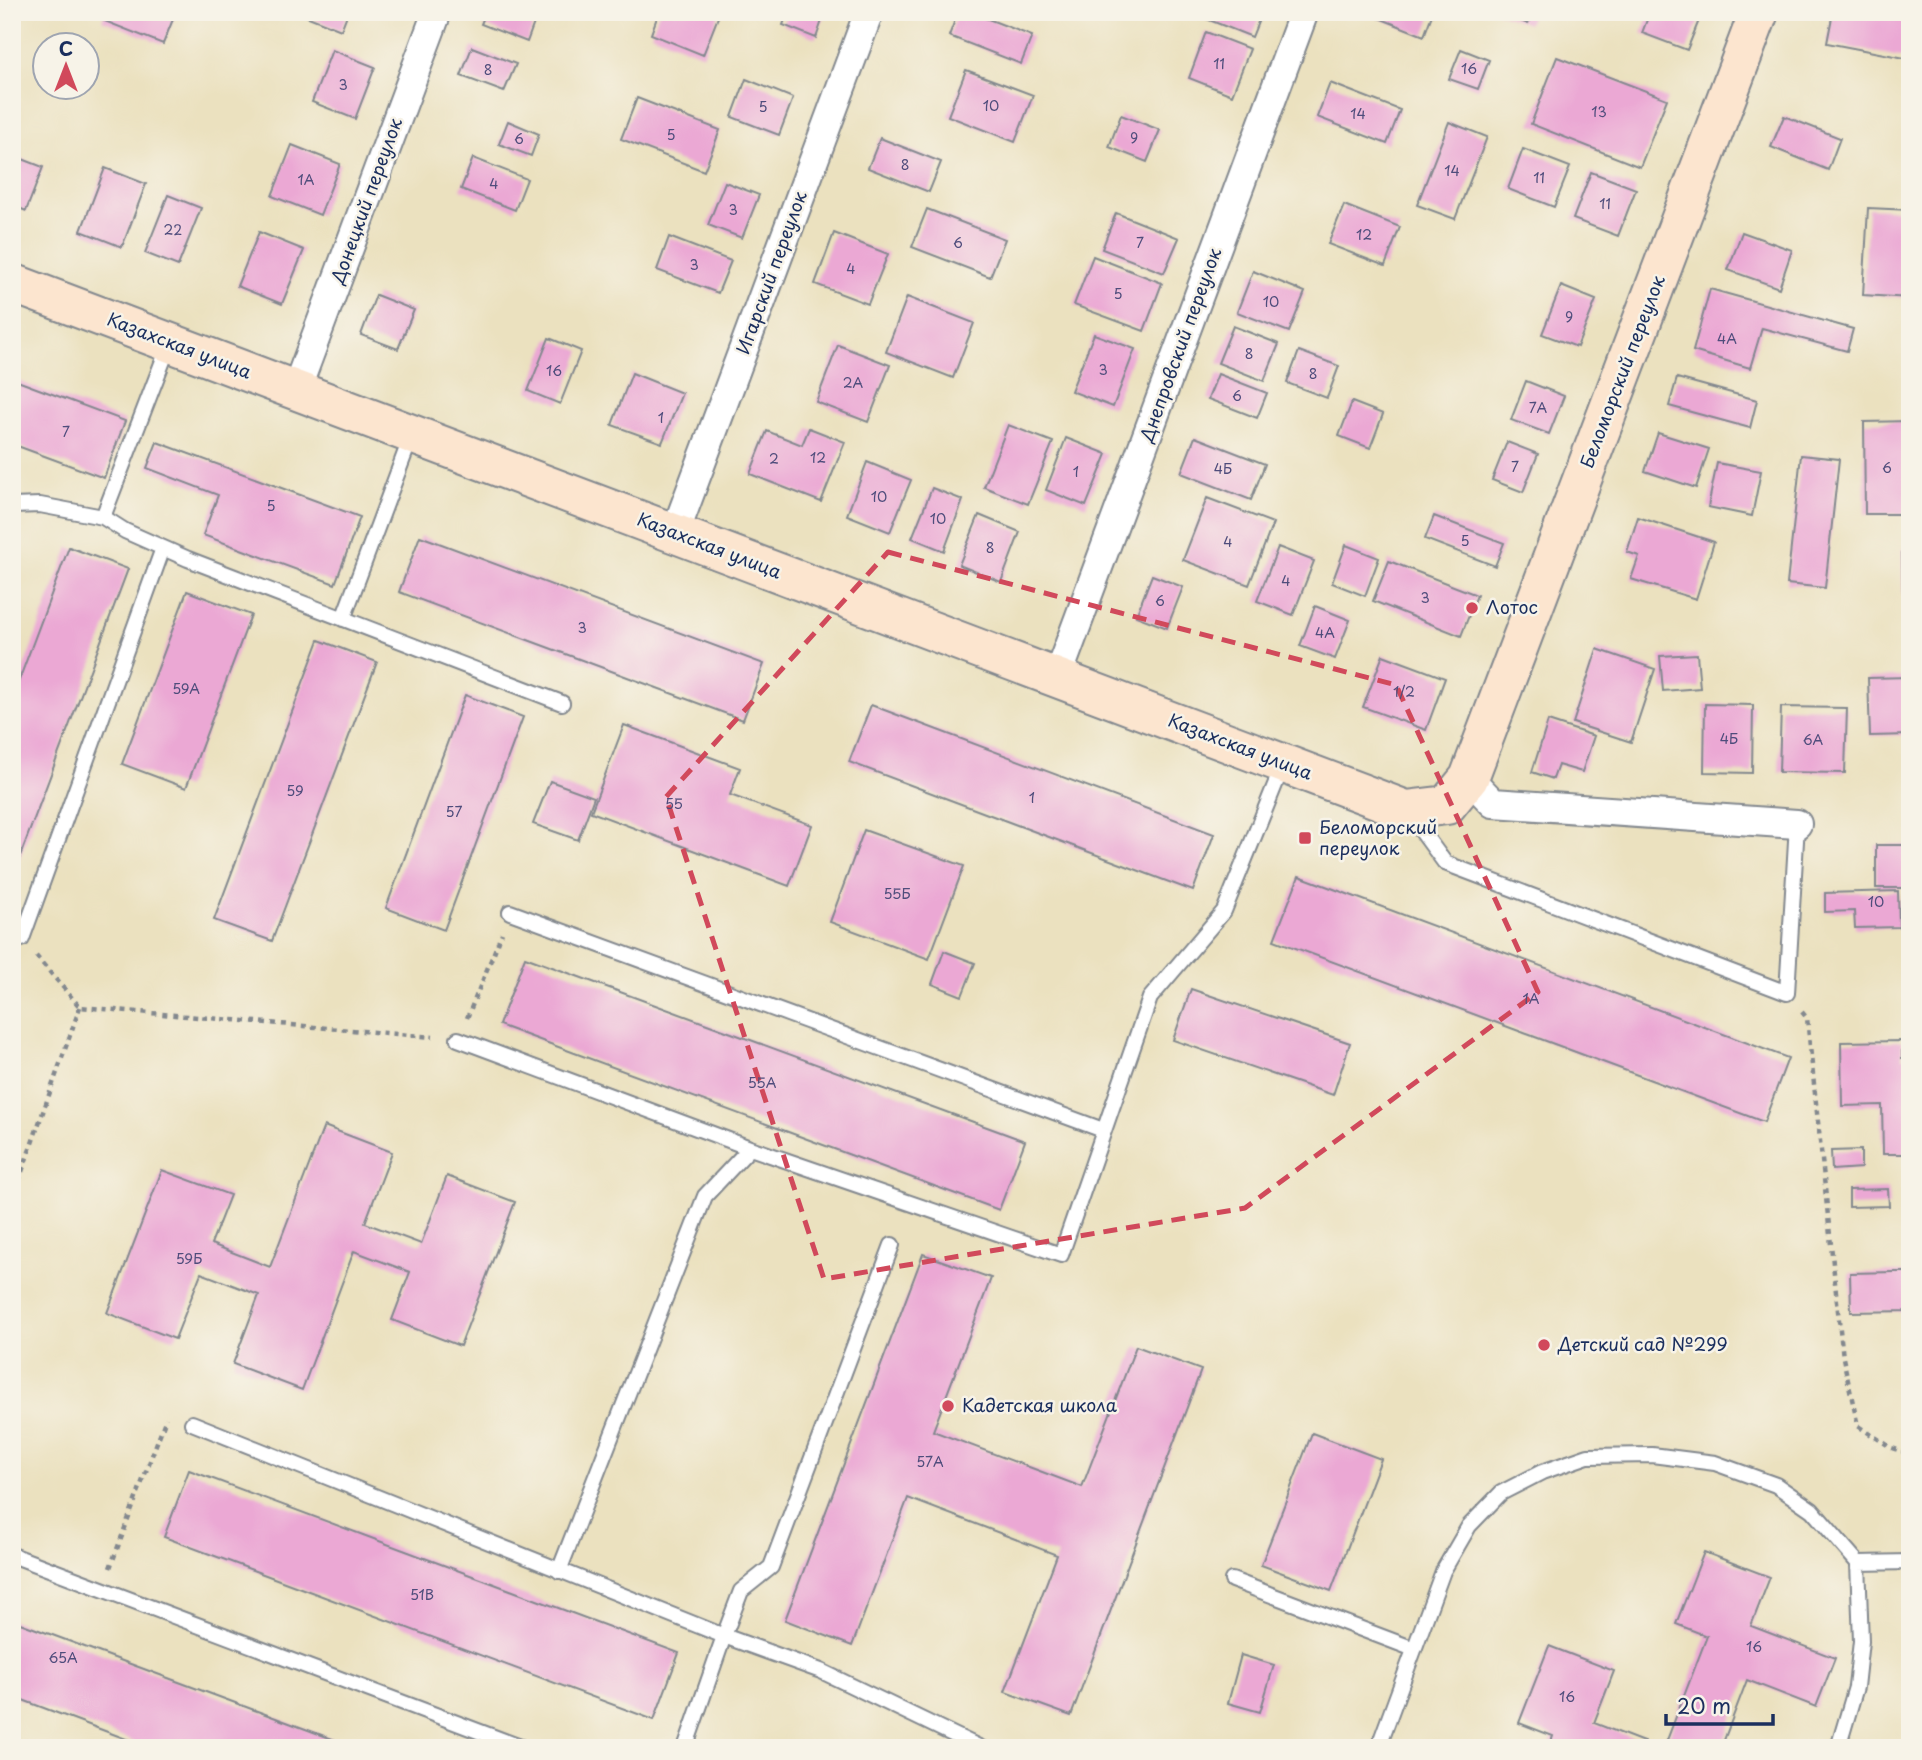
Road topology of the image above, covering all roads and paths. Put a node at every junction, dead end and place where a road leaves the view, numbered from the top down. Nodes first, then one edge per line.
1 (437, 12) edge
2 (869, 12) edge
3 (1304, 12) edge
4 (1759, 12) edge
5 (12, 283) edge
6 (170, 342) junction
7 (296, 390) junction
8 (412, 434) junction
9 (12, 506) edge
10 (103, 517) junction
11 (675, 533) junction
12 (163, 548) junction
13 (344, 619) junction
14 (1057, 678) junction
15 (562, 703) dead end
16 (1284, 764) junction
17 (1469, 778) junction
18 (1406, 810) junction
19 (1797, 824) joint
20 (510, 912) joint
21 (17, 938) edge
22 (1787, 993) junction
23 (80, 1007) junction
24 (458, 1039) junction
25 (1103, 1130) junction
26 (750, 1148) junction
27 (12, 1200) edge
28 (892, 1245) dead end
29 (192, 1423) joint
30 (1910, 1454) edge
31 (12, 1555) edge
32 (1910, 1562) edge
33 (1858, 1563) junction
34 (559, 1570) junction
35 (1232, 1580) dead end
36 (102, 1588) junction
37 (724, 1636) junction
38 (1414, 1648) junction
39 (523, 1748) edge
40 (685, 1748) edge
41 (981, 1748) edge
42 (1378, 1748) edge
43 (1838, 1748) edge

1 - 7 street, Донецкий переулок
2 - 11 street, Игарский переулок
3 - 14 street, Днепровский переулок
4 - 17 main road, Беломорский переулок
5 - 6 main road, Казахская улица
6 - 7 main road, Казахская улица
6 - 10 lane
7 - 8 main road, Казахская улица
8 - 11 main road, Казахская улица
8 - 13 lane
9 - 10 lane
10 - 12 lane
11 - 14 main road, Казахская улица
12 - 13 lane
12 - 21 lane
13 - 15 lane
14 - 16 main road, Казахская улица
16 - 18 main road, Казахская улица
16 - 25 lane
17 - 18 main road, Беломорский переулок
17 - 19 street
18 - 22 lane
19 - 22 lane
20 - 24 path
20 - 25 lane
21 - 23 path
22 - 30 path
23 - 24 path
23 - 27 path
24 - 26 lane
25 - 26 lane
26 - 34 lane
28 - 37 lane
29 - 34 lane
29 - 36 path
31 - 36 lane
32 - 33 lane
33 - 38 lane
33 - 43 lane
34 - 37 lane
35 - 38 lane
36 - 39 lane
37 - 40 lane
37 - 41 lane
38 - 42 lane

